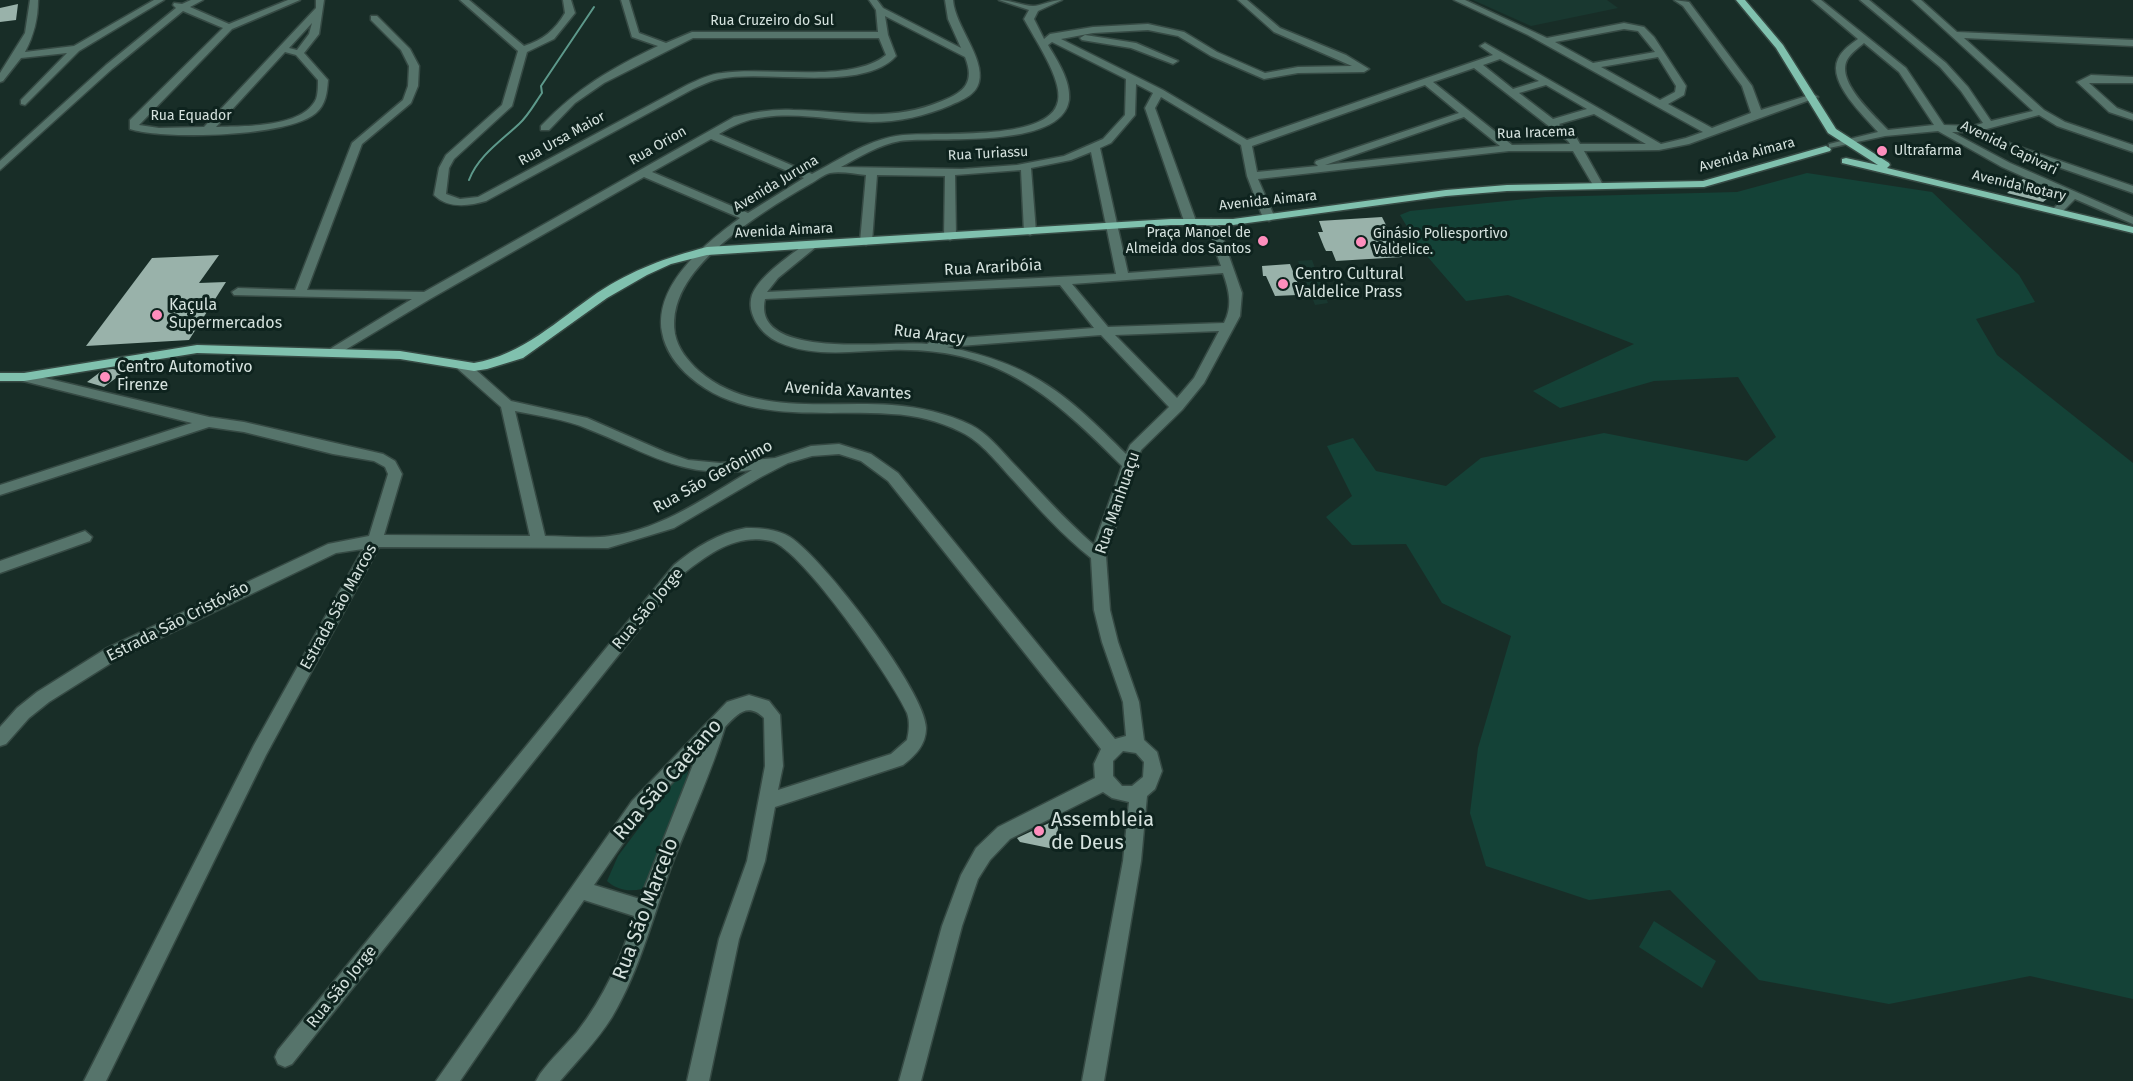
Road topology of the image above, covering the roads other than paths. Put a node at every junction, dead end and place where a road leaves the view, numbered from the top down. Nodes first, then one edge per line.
1 (34, 0) edge
2 (160, 0) edge
3 (199, 0) edge
4 (296, 0) edge
5 (464, 0) edge
6 (625, 0) edge
7 (873, 0) edge
8 (949, 0) edge
9 (1003, 0) edge
10 (1059, 0) edge
11 (1242, 0) edge
12 (1458, 0) edge
13 (1740, 0) edge
14 (1816, 0) edge
15 (1864, 0) edge
16 (1916, 0) edge
17 (571, 2) edge
18 (1682, 2) edge
19 (320, 4) edge
20 (182, 7) junction
21 (1034, 9) junction
22 (880, 10) junction
23 (374, 18) dead end
24 (229, 27) junction
25 (1034, 30) junction
26 (960, 33) junction
27 (883, 35) junction
28 (1956, 35) junction
29 (1064, 36) junction
30 (934, 38) junction
31 (1052, 38) junction
32 (1864, 39) junction
33 (1546, 40) junction
34 (2133, 43) edge
35 (1041, 45) junction
36 (666, 46) junction
37 (1485, 46) dead end
38 (76, 49) junction
39 (282, 49) junction
40 (523, 50) junction
41 (299, 53) junction
42 (1661, 54) junction
43 (19, 55) junction
44 (967, 55) junction
45 (1502, 55) junction
46 (1173, 61) dead end
47 (1478, 66) junction
48 (1592, 66) junction
49 (1131, 78) junction
50 (0, 80) edge
51 (2133, 80) edge
52 (1428, 82) junction
53 (1547, 82) junction
54 (1159, 92) junction
55 (1513, 92) junction
56 (1813, 97) junction
57 (25, 102) dead end
58 (1660, 104) junction
59 (1150, 108) junction
60 (1133, 109) junction
61 (1596, 110) junction
62 (2040, 112) junction
63 (1467, 113) junction
64 (1757, 114) junction
65 (2133, 117) edge
66 (1825, 120) junction
67 (1553, 122) junction
68 (1988, 124) junction
69 (545, 128) dead end
70 (1944, 129) junction
71 (1973, 129) junction
72 (207, 130) junction
73 (1713, 133) junction
74 (1885, 133) junction
75 (709, 134) junction
76 (1845, 142) junction
77 (1246, 144) junction
78 (1578, 147) junction
79 (1659, 147) junction
80 (1829, 147) junction
81 (1095, 148) junction
82 (1509, 148) junction
83 (1855, 148) junction
84 (2133, 149) edge
85 (1350, 152) junction
86 (1794, 158) junction
87 (1843, 160) junction
88 (1362, 164) junction
89 (0, 167) edge
90 (1026, 169) junction
91 (828, 170) junction
92 (950, 171) junction
93 (642, 172) junction
94 (872, 172) junction
95 (1296, 172) junction
96 (1898, 172) junction
97 (1252, 176) junction
98 (813, 178) junction
99 (1598, 185) junction
100 (2133, 190) edge
101 (2073, 195) junction
102 (2057, 211) junction
103 (747, 217) junction
104 (1269, 218) junction
105 (1190, 221) junction
106 (2133, 221) edge
107 (1211, 222) junction
108 (1112, 226) junction
109 (2133, 230) edge
110 (1030, 232) junction
111 (950, 237) junction
112 (866, 242) junction
113 (812, 245) junction
114 (707, 251) junction
115 (1228, 269) junction
116 (1123, 277) junction
117 (1063, 281) junction
118 (238, 292) dead end
119 (300, 292) junction
120 (426, 296) junction
121 (758, 296) junction
122 (1229, 327) junction
123 (1104, 331) junction
124 (909, 346) junction
125 (334, 352) junction
126 (463, 366) junction
127 (0, 377) edge
128 (24, 377) junction
129 (507, 405) junction
130 (1177, 407) junction
131 (210, 422) junction
132 (775, 462) junction
133 (1129, 465) junction
134 (720, 468) junction
135 (745, 482) junction
136 (0, 490) edge
137 (85, 537) dead end
138 (538, 540) junction
139 (375, 541) junction
140 (1098, 556) junction
141 (0, 567) edge
142 (719, 722) junction
143 (0, 739) edge
144 (1136, 746) junction
145 (1112, 749) junction
146 (1105, 782) junction
147 (1139, 791) junction
148 (769, 801) junction
149 (580, 890) junction
150 (645, 910) junction
151 (285, 1057) dead end
152 (95, 1081) edge
153 (447, 1081) edge
154 (547, 1081) edge
155 (698, 1081) edge
156 (910, 1081) edge
157 (1093, 1081) edge

1 - 43 street
2 - 20 street
2 - 38 street
3 - 20 street
4 - 24 street
5 - 40 street
6 - 36 street
7 - 22 street
8 - 26 street, Rua Orion
9 - 21 street
10 - 21 street
11 - 29 street
12 - 33 street
13 - 56 main road, Avenida Rotary
14 - 32 street, Avenida Capivari
15 - 68 street
16 - 28 street
17 - 40 street
18 - 64 street
19 - 39 street
19 - 41 street
20 - 24 street
20 - 89 street
21 - 25 street
22 - 27 street, Rua Ursa Maior
22 - 30 street
23 - 119 street
24 - 72 street, Rua Equador
25 - 31 street
25 - 35 street, Avenida Juruna
26 - 30 street
26 - 44 street, Rua Orion
27 - 36 street, Rua Cruzeiro do Sul
27 - 40 street, Rua Ursa Maior
28 - 34 street
28 - 62 street
29 - 31 street
29 - 46 street
30 - 44 street
31 - 35 street
31 - 49 street
32 - 70 street, Avenida Capivari
32 - 74 street
33 - 42 street
33 - 48 street
35 - 91 street, Avenida Juruna
36 - 69 street, Rua Cruzeiro do Sul
37 - 45 street
38 - 43 street
38 - 57 street
39 - 41 street
39 - 72 street
41 - 72 street, Rua Equador
42 - 48 street
42 - 58 street
43 - 50 street
44 - 75 street, Rua Orion
45 - 47 street
45 - 53 street
47 - 52 street
47 - 55 street
48 - 58 street
49 - 54 street
49 - 60 street
51 - 65 street
52 - 63 street
52 - 77 street
53 - 55 street
53 - 61 street
54 - 59 street
54 - 77 street
55 - 67 street
56 - 64 street, Rua Iracema
56 - 66 main road, Avenida Rotary
58 - 73 street
59 - 60 street
59 - 105 street
60 - 81 street, Rua Turiassu
61 - 67 street
61 - 79 street
62 - 68 street
62 - 84 street
63 - 82 street
63 - 85 street
64 - 73 street, Rua Iracema
66 - 76 main road, Avenida Rotary
66 - 80 main road, Avenida Rotary
67 - 78 street
68 - 71 street
70 - 71 street
70 - 74 street
70 - 83 street
70 - 101 street, Avenida Capivari
71 - 100 street
73 - 79 street, Rua Iracema
74 - 76 street
75 - 93 street, Rua Orion
75 - 98 street
76 - 80 street
76 - 83 main road, Avenida Rotary
77 - 97 street
78 - 79 street, Rua Iracema
78 - 82 street, Rua Iracema
78 - 99 street
80 - 86 main road, Avenida Aimara
80 - 87 main road
80 - 87 main road
81 - 90 street, Rua Turiassu
81 - 108 street
82 - 88 street, Rua Iracema
83 - 96 main road, Avenida Rotary
85 - 88 street
85 - 95 street
86 - 87 main road, Avenida Rotary
86 - 99 main road, Avenida Aimara
87 - 96 main road, Avenida Rotary
88 - 95 street, Rua Iracema
90 - 92 street, Rua Turiassu
90 - 110 street
91 - 94 street, Rua Turiassu
91 - 98 street, Avenida Juruna
92 - 94 street, Rua Turiassu
92 - 111 street
93 - 103 street
93 - 120 street, Rua Orion
94 - 112 street
95 - 97 street, Rua Iracema
96 - 102 main road, Avenida Rotary
97 - 104 street
98 - 103 street, Avenida Juruna
99 - 104 main road, Avenida Aimara
101 - 102 street
101 - 106 street, Avenida Capivari
102 - 109 main road, Avenida Rotary
103 - 114 street, Avenida Juruna
104 - 107 main road, Avenida Aimara
105 - 107 main road, Avenida Aimara
105 - 108 main road, Avenida Aimara
107 - 115 street, Rua Manhuaçu
108 - 110 main road, Avenida Aimara
108 - 116 street
110 - 111 main road, Avenida Aimara
111 - 112 main road, Avenida Aimara
112 - 113 main road, Avenida Aimara
113 - 114 main road, Avenida Aimara
113 - 121 street
114 - 126 main road, Avenida Juruna
114 - 140 street, Avenida Xavantes
115 - 116 street, Rua Araribóia
115 - 122 street, Rua Manhuaçu
116 - 117 street, Rua Araribóia
117 - 121 street, Rua Araribóia
117 - 123 street
118 - 119 street
119 - 120 street
120 - 125 street, Rua Orion
121 - 124 street, Rua Aracy
122 - 123 street
122 - 130 street, Rua Manhuaçu
123 - 124 street
123 - 130 street
124 - 133 street, Rua Aracy
125 - 126 main road
125 - 128 main road
126 - 129 street
127 - 128 main road
128 - 131 street, Estrada São Marcos
129 - 134 street
129 - 138 street
130 - 133 street, Rua Manhuaçu
131 - 136 street
131 - 139 street, Estrada São Marcos
132 - 134 street
132 - 135 street, Rua São Gerônimo
132 - 145 street, Rua São Gerônimo
133 - 140 street, Rua Manhuaçu
134 - 135 street
135 - 138 street, Rua São Gerônimo
137 - 141 street
138 - 139 street, Rua São Gerônimo
139 - 143 street, Estrada São Cristóvão
139 - 152 street, Estrada São Marcos
140 - 144 street, Rua Manhuaçu
142 - 148 street, Rua São Caetano
142 - 149 street, Rua São Caetano
142 - 150 street, Rua São Marcelo
144 - 145 street
144 - 147 street
145 - 146 street
146 - 147 street
146 - 156 street
147 - 157 street
148 - 151 street, Rua São Jorge
148 - 155 street, Rua São Caetano
149 - 150 street
149 - 153 street, Rua São Caetano
150 - 154 street, Rua São Marcelo

